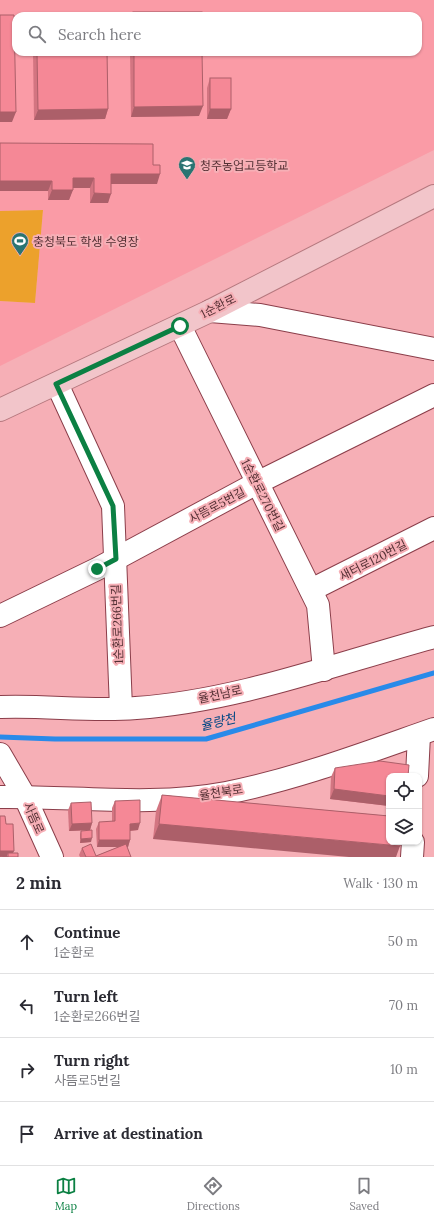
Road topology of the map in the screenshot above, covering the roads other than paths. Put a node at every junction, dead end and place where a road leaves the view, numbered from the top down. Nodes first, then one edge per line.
1 (434, 196) edge
2 (210, 311) junction
3 (180, 326) junction
4 (434, 349) edge
5 (56, 384) junction
6 (434, 394) edge
7 (1, 409) edge
8 (257, 483) junction
9 (434, 528) edge
10 (116, 559) junction
11 (311, 590) junction
12 (0, 616) edge
13 (434, 637) edge
14 (324, 670) junction
15 (0, 707) edge
16 (121, 708) junction
17 (426, 732) edge
18 (0, 754) edge
19 (418, 773) edge
20 (20, 789) junction
21 (0, 798) edge
22 (413, 845) edge
23 (52, 857) edge
24 (412, 857) edge

1 - 2 main road, 1순환로
2 - 3 main road, 1순환로
2 - 4 street
3 - 5 main road, 1순환로
3 - 8 street, 1순환로270번길
5 - 7 main road, 1순환로
5 - 10 street, 1순환로266번길
6 - 8 street, 사뜸로5번길
8 - 10 street, 사뜸로5번길
8 - 11 street, 1순환로270번길
9 - 11 street, 새터로120번길
10 - 12 street, 사뜸로5번길
10 - 16 street, 1순환로266번길
11 - 14 street, 1순환로270번길
13 - 14 street, 율천남로
14 - 16 street, 율천남로
15 - 16 street, 율천남로
17 - 19 street
17 - 20 street, 율천북로
18 - 20 street, 사뜸로
20 - 21 street, 율천북로
20 - 23 street, 사뜸로
22 - 24 street

